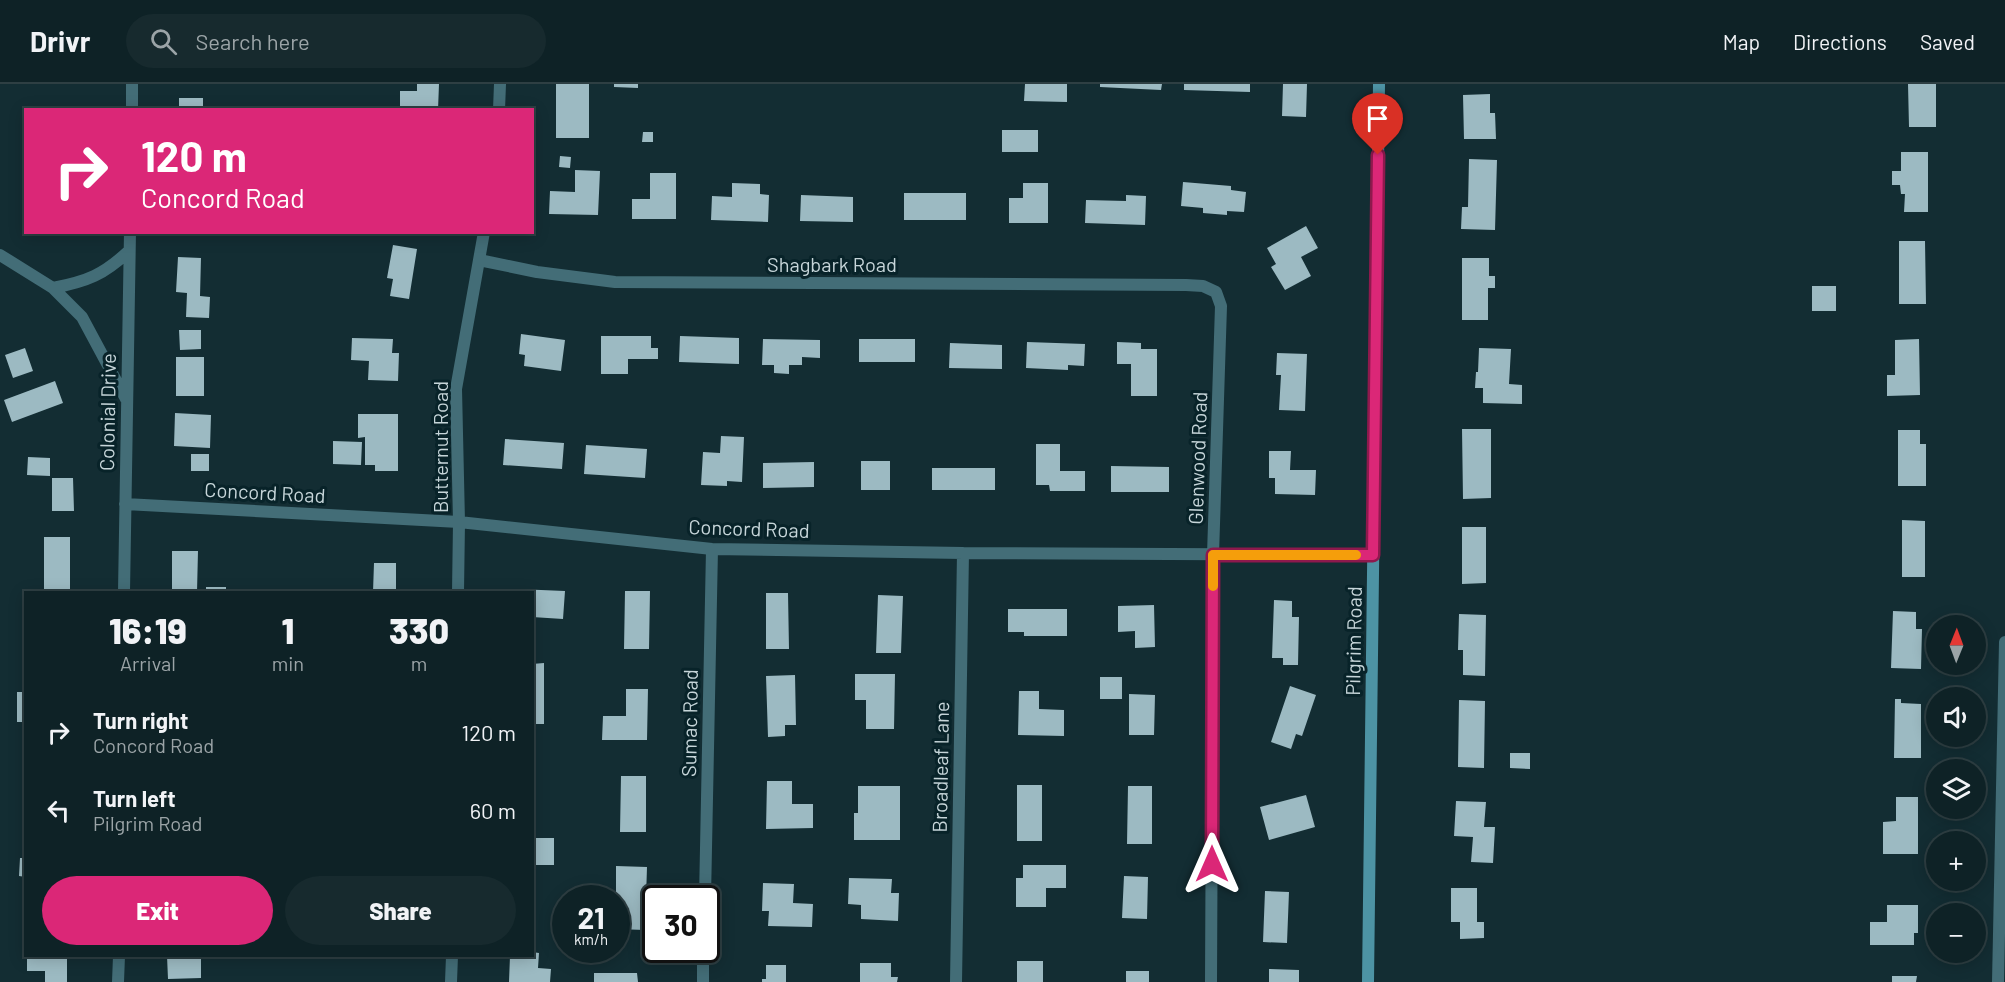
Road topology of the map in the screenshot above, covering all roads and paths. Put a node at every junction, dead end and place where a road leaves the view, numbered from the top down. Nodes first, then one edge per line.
1 (132, 84) edge
2 (500, 84) edge
3 (1379, 84) edge
4 (132, 108) edge
5 (499, 108) edge
6 (130, 234) edge
7 (484, 234) edge
8 (129, 251) junction
9 (0, 255) edge
10 (479, 260) junction
11 (1186, 285) joint
12 (53, 288) junction
13 (127, 401) junction
14 (125, 504) junction
15 (459, 522) junction
16 (712, 549) junction
17 (963, 553) junction
18 (1213, 555) junction
19 (1373, 555) junction
20 (124, 591) edge
21 (458, 591) edge
22 (2005, 642) edge
23 (705, 885) edge
24 (119, 957) edge
25 (452, 957) edge
26 (704, 963) edge
27 (118, 982) edge
28 (451, 982) edge
29 (703, 982) edge
30 (956, 982) edge
31 (1211, 982) edge
32 (1368, 982) edge
33 (1998, 982) edge

1 - 4 street
2 - 5 street
3 - 19 street, Pilgrim Road
6 - 8 street, Colonial Drive
7 - 10 street, Butternut Road
8 - 12 street
8 - 13 street, Colonial Drive
9 - 12 street
10 - 11 street, Shagbark Road
10 - 15 street, Butternut Road
11 - 18 street, Glenwood Road
12 - 13 street
13 - 14 street, Colonial Drive
14 - 15 street, Concord Road
14 - 20 street, Colonial Drive
15 - 16 street, Concord Road
15 - 21 street, Butternut Road
16 - 17 street, Concord Road
16 - 23 street, Sumac Road
17 - 18 street, Concord Road
17 - 30 street, Broadleaf Lane
18 - 19 street, Concord Road
18 - 31 street, Glenwood Road
19 - 32 street, Pilgrim Road
22 - 33 street
24 - 27 street
25 - 28 street
26 - 29 street

